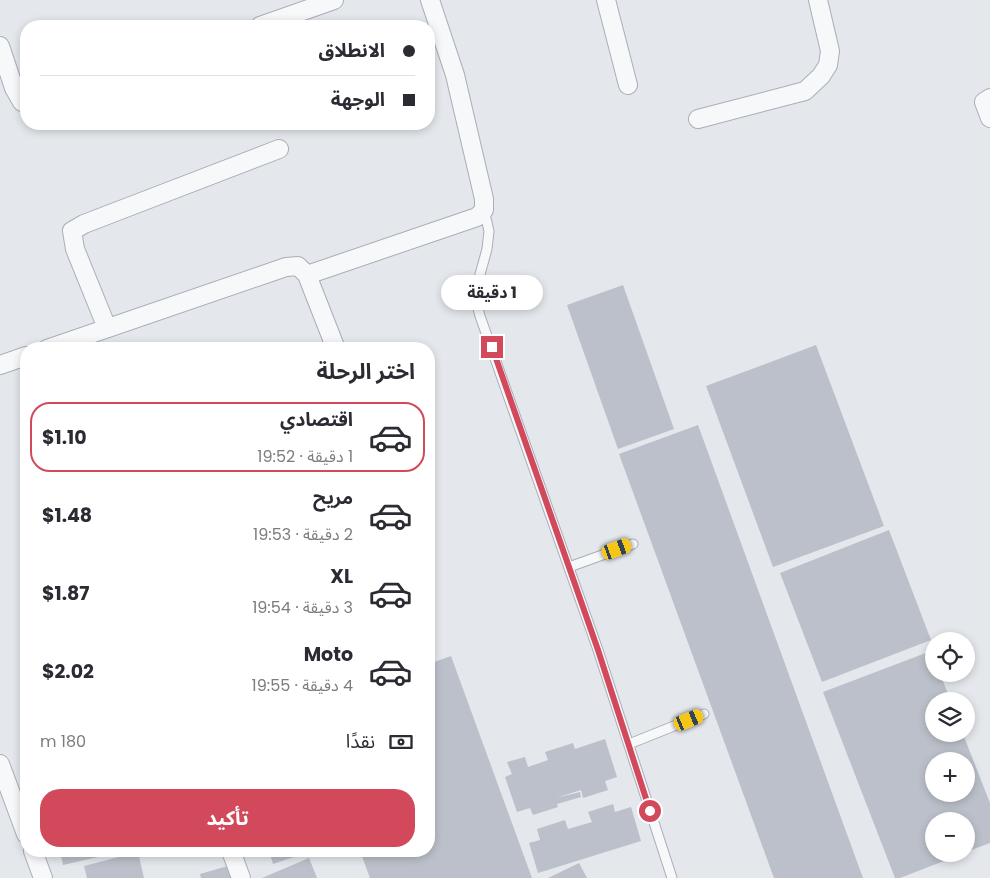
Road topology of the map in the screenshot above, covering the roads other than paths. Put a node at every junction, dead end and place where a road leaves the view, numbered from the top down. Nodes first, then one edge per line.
1 (334, 0) edge
2 (430, 0) edge
3 (606, 0) edge
4 (818, 0) edge
5 (277, 20) edge
6 (0, 46) edge
7 (628, 85) dead end
8 (20, 98) edge
9 (990, 98) edge
10 (990, 118) edge
11 (698, 120) dead end
12 (279, 149) dead end
13 (484, 210) junction
14 (307, 275) junction
15 (106, 328) junction
16 (68, 342) edge
17 (333, 342) edge
18 (20, 358) edge
19 (0, 365) edge
20 (633, 544) dead end
21 (569, 567) junction
22 (704, 714) dead end
23 (629, 744) junction
24 (0, 764) edge
25 (20, 818) edge
26 (35, 857) edge
27 (233, 857) edge
28 (43, 878) edge
29 (241, 878) edge
30 (672, 878) edge

1 - 5 street
2 - 13 street
3 - 7 street
4 - 11 street
6 - 8 street
9 - 10 street
12 - 15 street
13 - 14 street
13 - 21 lane
14 - 15 street
14 - 17 street
15 - 16 street
18 - 19 street
20 - 21 lane
21 - 23 lane
22 - 23 lane
23 - 30 lane
24 - 25 street
26 - 28 street
27 - 29 street

